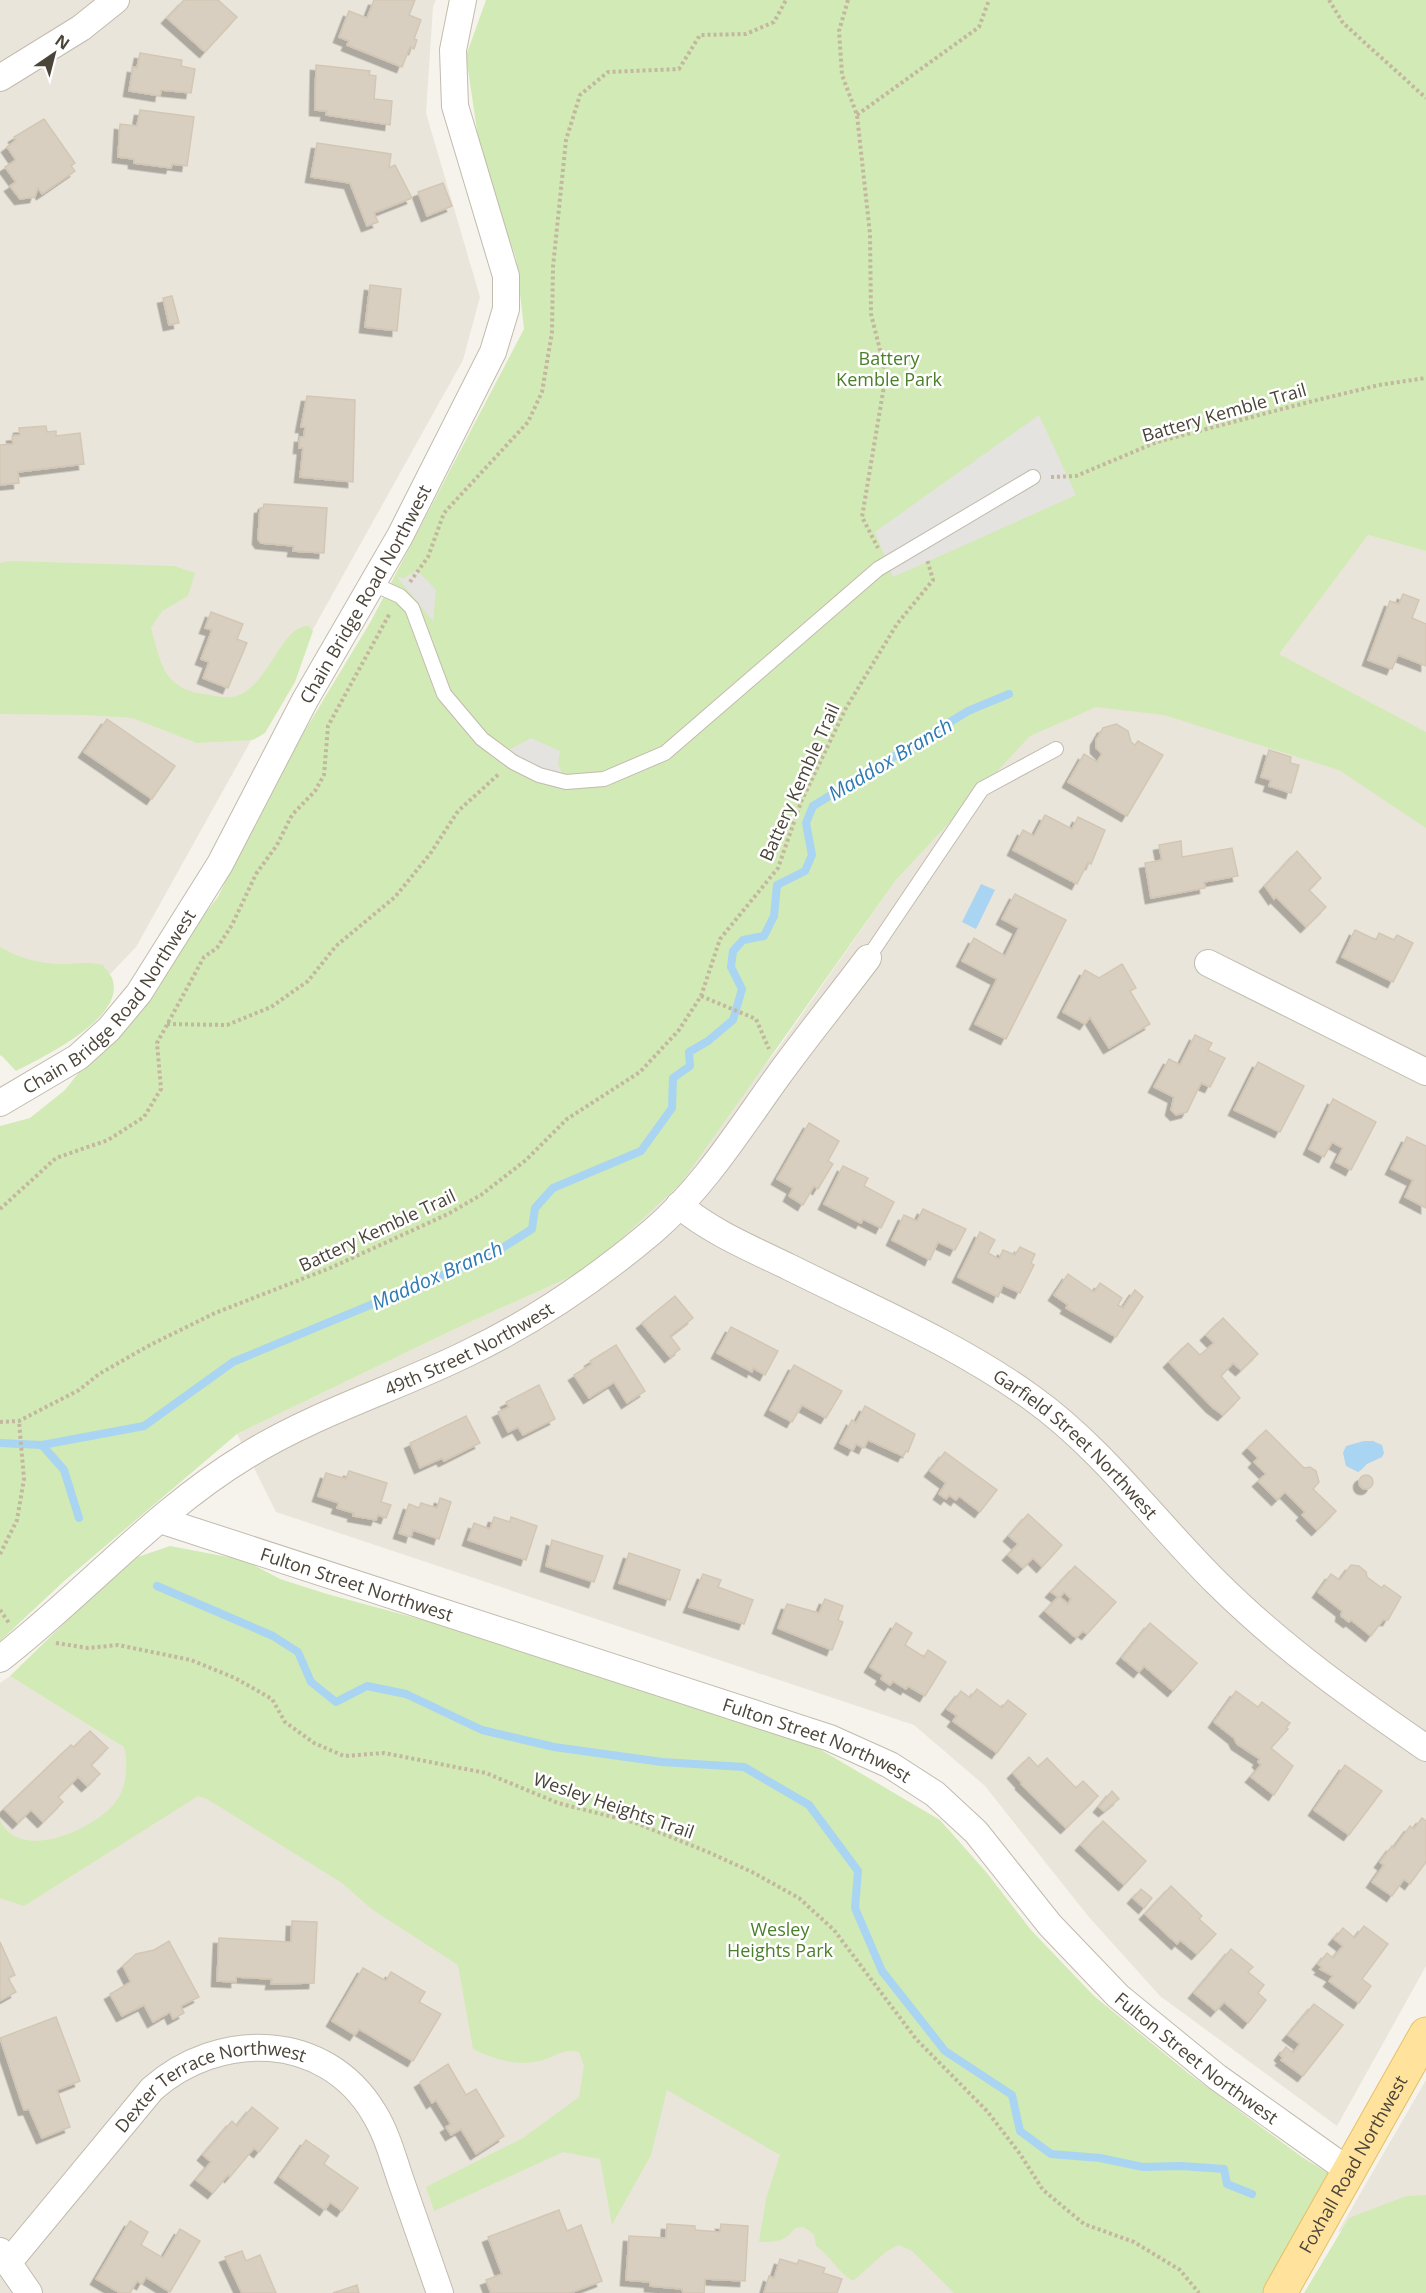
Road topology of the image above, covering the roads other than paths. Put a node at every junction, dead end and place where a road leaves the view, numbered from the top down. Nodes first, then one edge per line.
1 (116, 0) edge
2 (463, 0) edge
3 (0, 78) edge
4 (1033, 477) road end
5 (373, 584) junction
6 (1056, 750) dead end
7 (868, 958) joint
8 (1208, 963) dead end
9 (1426, 1072) edge
10 (0, 1103) edge
11 (679, 1205) junction
12 (160, 1520) junction
13 (0, 1659) edge
14 (1426, 1748) edge
15 (1426, 2034) edge
16 (1349, 2171) junction
17 (4, 2257) edge
18 (29, 2293) edge
19 (440, 2293) edge
20 (1280, 2293) edge

1 - 3 street
2 - 5 street, Chain Bridge Road Northwest
4 - 5 lane
5 - 10 street, Chain Bridge Road Northwest
6 - 7 lane
7 - 11 street, 49th Street Northwest
8 - 9 street
11 - 12 street, 49th Street Northwest
11 - 14 street, Garfield Street Northwest
12 - 13 street, 49th Street Northwest
12 - 16 street, Fulton Street Northwest
15 - 16 main road, Foxhall Road Northwest
16 - 20 main road, Foxhall Road Northwest
17 - 18 street
17 - 19 street, Dexter Terrace Northwest

